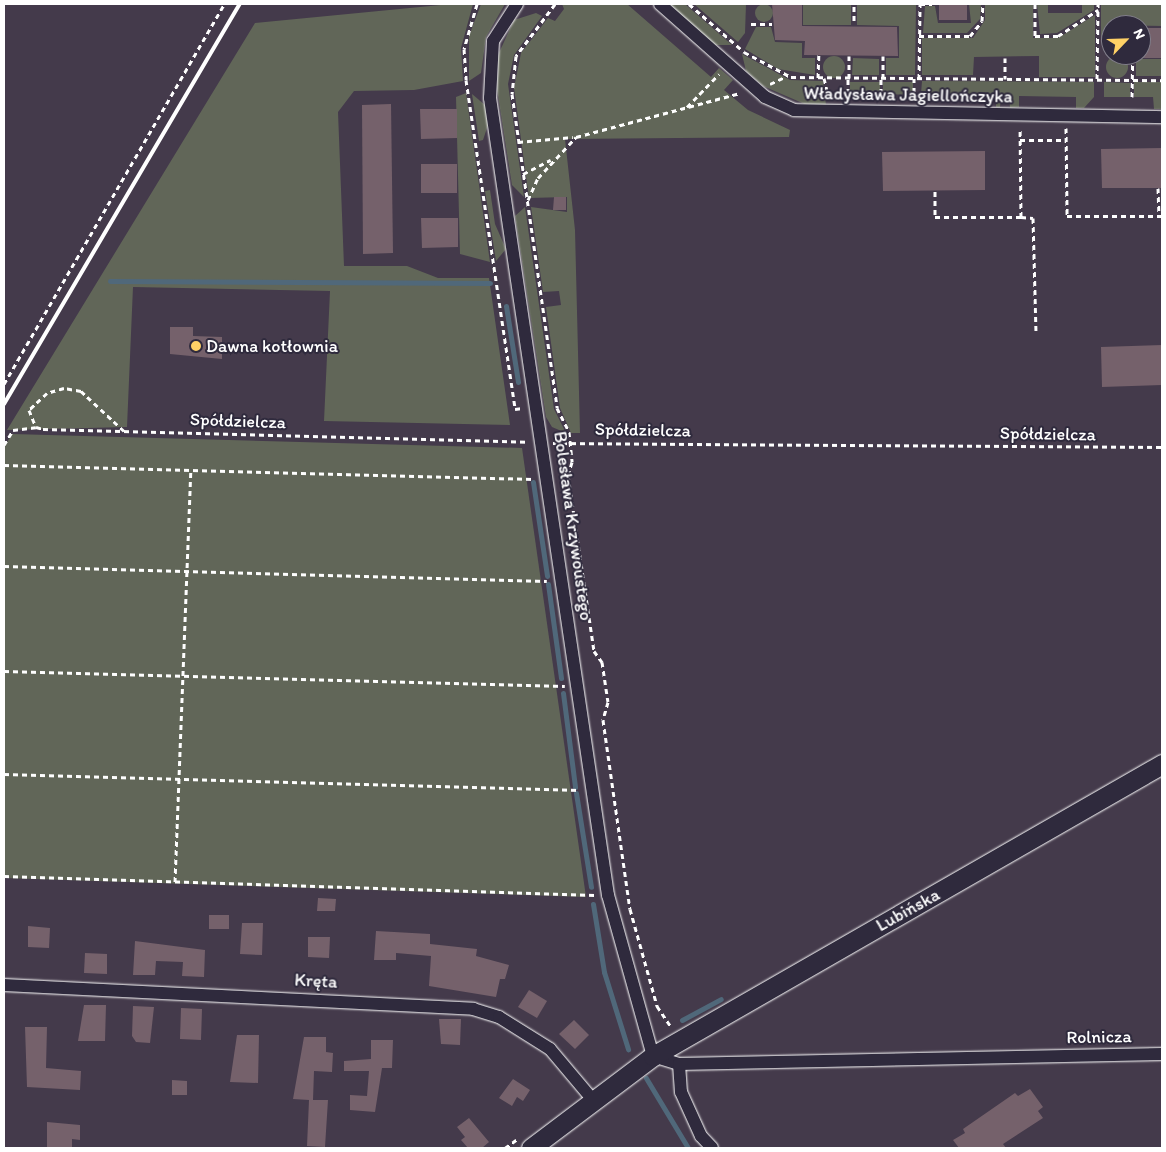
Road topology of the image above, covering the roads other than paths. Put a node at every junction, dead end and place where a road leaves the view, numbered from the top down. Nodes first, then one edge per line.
1 (517, 4) edge
2 (660, 4) edge
3 (1162, 116) edge
4 (1162, 764) edge
5 (4, 985) edge
6 (1162, 1054) edge
7 (653, 1056) junction
8 (679, 1064) junction
9 (592, 1100) junction
10 (531, 1148) edge
11 (712, 1148) edge

1 - 7 street, Bolesława Krzywoustego
2 - 3 street, Władysława Jagiellończyka
4 - 7 main road, Lubińska
5 - 9 street, Kręta
6 - 8 street, Rolnicza
7 - 8 street
7 - 9 main road, Lubińska
8 - 11 street
9 - 10 main road, Lubińska

